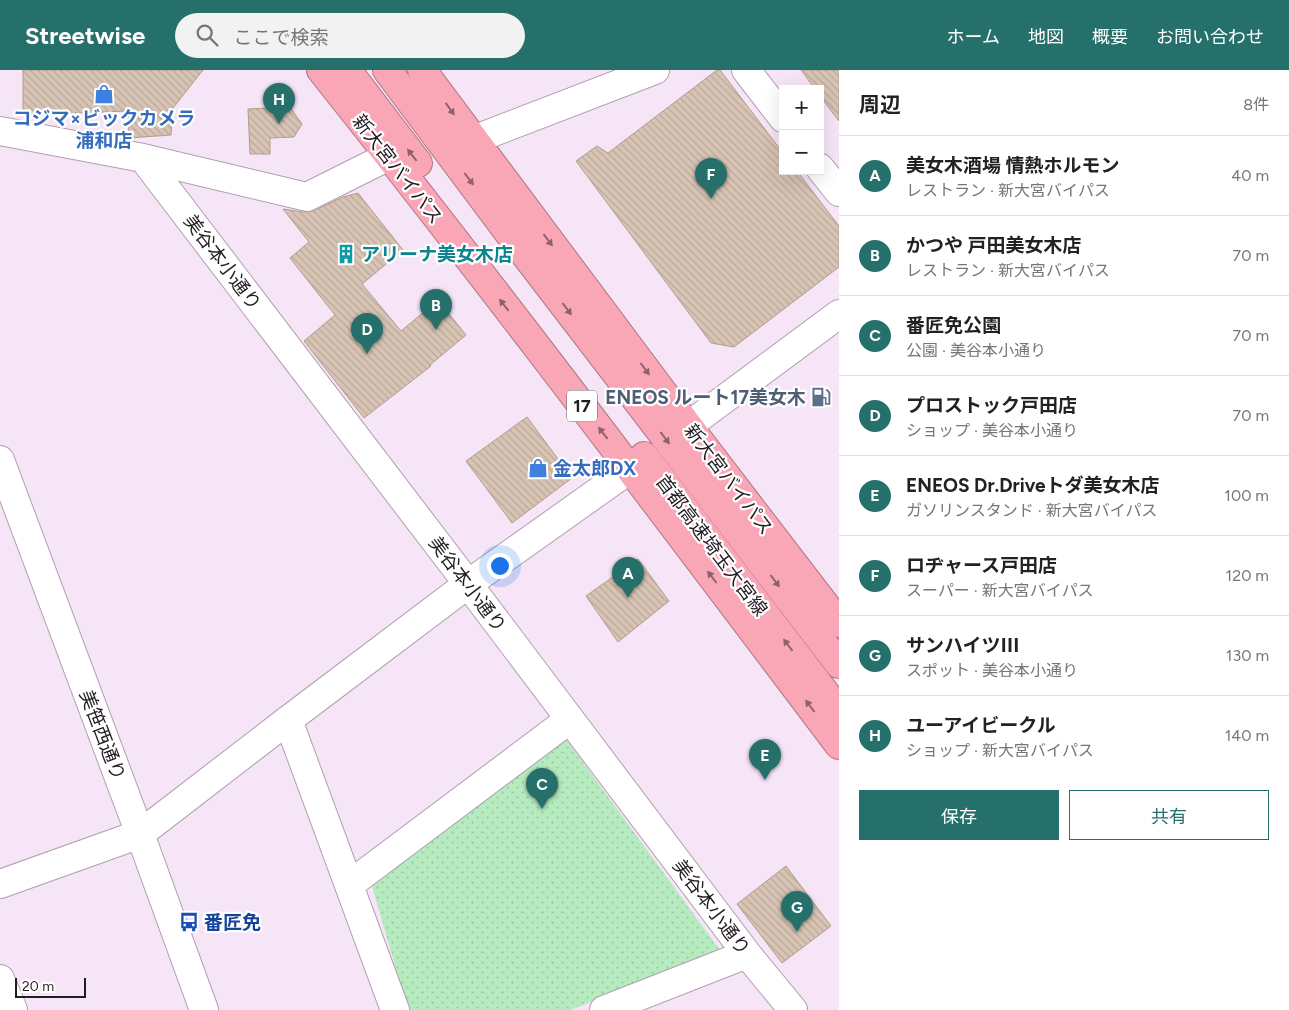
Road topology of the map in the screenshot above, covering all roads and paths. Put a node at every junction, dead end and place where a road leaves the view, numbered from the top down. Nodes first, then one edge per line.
1 (321, 70) edge
2 (347, 70) edge
3 (387, 70) edge
4 (422, 70) edge
5 (656, 70) edge
6 (746, 70) edge
7 (779, 113) edge
8 (0, 131) edge
9 (473, 140) junction
10 (389, 156) junction
11 (144, 158) junction
12 (824, 173) edge
13 (839, 192) edge
14 (839, 314) edge
15 (688, 426) junction
16 (0, 460) edge
17 (630, 469) junction
18 (468, 584) junction
19 (839, 623) edge
20 (839, 664) edge
21 (839, 711) edge
22 (570, 719) junction
23 (288, 720) junction
24 (839, 745) edge
25 (140, 834) junction
26 (0, 884) edge
27 (349, 885) junction
28 (747, 954) junction
29 (0, 979) edge
30 (13, 1010) edge
31 (204, 1010) edge
32 (395, 1010) edge
33 (604, 1010) edge
34 (793, 1010) edge

1 - 10 highway, 新大宮バイパス / 17
21 -> 2 highway, 首都高速埼玉大宮線
3 -> 20 highway, 首都高速埼玉大宮線
4 -> 9 highway, 新大宮バイパス
5 - 9 street
6 - 7 street
8 - 11 street
9 -> 15 highway, 新大宮バイパス
10 - 11 street
17 -> 10 highway, 新大宮バイパス / 17
11 - 18 street, 美谷本小通り
12 - 13 street
14 - 15 street
15 - 19 highway, 新大宮バイパス
16 - 25 street, 美笹西通り
17 - 18 street
24 -> 17 highway, 新大宮バイパス / 17
18 - 22 street, 美谷本小通り
18 - 23 street
22 - 27 street
22 - 28 street, 美谷本小通り
23 - 25 street
23 - 27 street
25 - 26 street
25 - 31 street, 美笹西通り
27 - 32 street
28 - 33 street
28 - 34 street, 美谷本小通り
29 - 30 street

